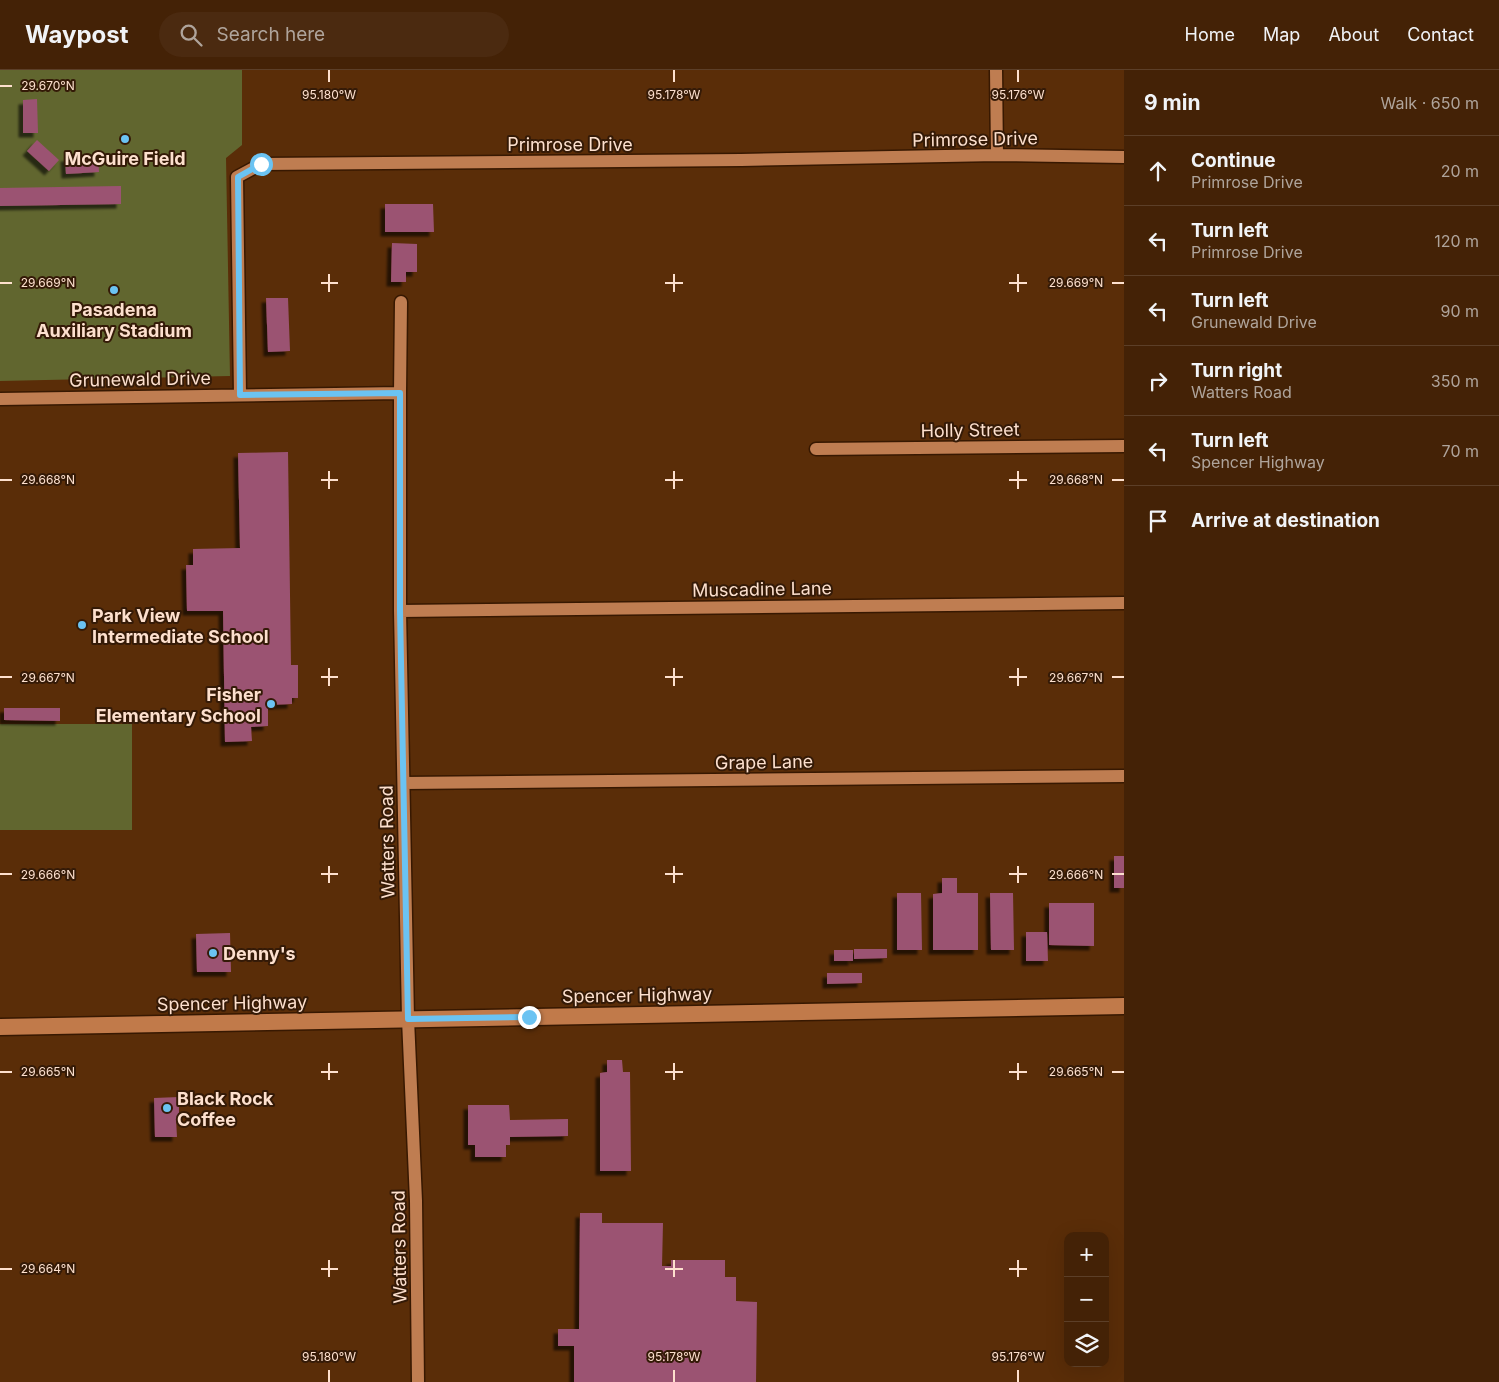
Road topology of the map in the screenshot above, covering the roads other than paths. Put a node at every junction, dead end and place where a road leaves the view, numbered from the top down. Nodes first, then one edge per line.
1 (996, 70) edge
2 (997, 156) junction
3 (1124, 157) edge
4 (401, 302) dead end
5 (400, 393) junction
6 (240, 395) junction
7 (0, 399) edge
8 (1124, 446) edge
9 (816, 449) dead end
10 (1124, 603) edge
11 (400, 610) junction
12 (1124, 776) edge
13 (404, 783) junction
14 (1124, 1006) edge
15 (408, 1019) junction
16 (0, 1027) edge
17 (418, 1382) edge

1 - 2 street
2 - 3 street, Primrose Drive
2 - 6 street, Primrose Drive
4 - 5 street, Watters Road
5 - 6 street, Grunewald Drive
5 - 11 street, Watters Road
6 - 7 street, Grunewald Drive
8 - 9 street, Holly Street
10 - 11 street, Muscadine Lane
11 - 13 street, Watters Road
12 - 13 street, Grape Lane
13 - 15 street, Watters Road
14 - 15 main road, Spencer Highway
15 - 16 main road, Spencer Highway
15 - 17 street, Watters Road

